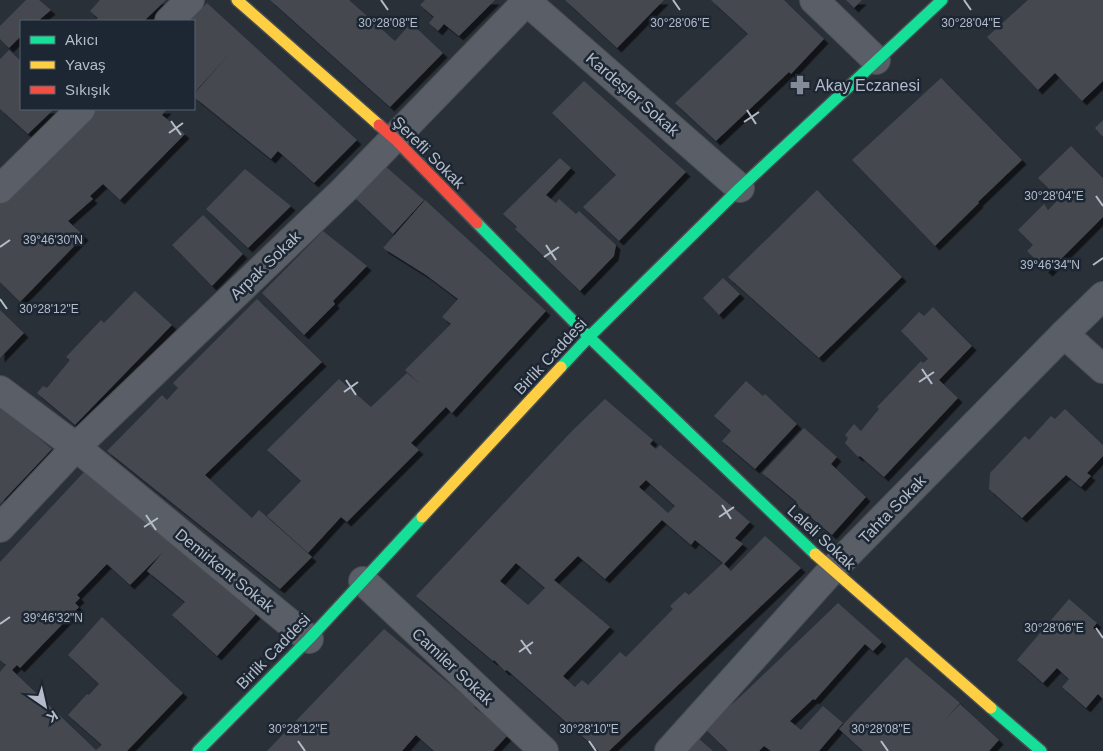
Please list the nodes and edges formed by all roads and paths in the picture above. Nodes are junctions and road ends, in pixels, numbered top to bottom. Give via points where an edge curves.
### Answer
1 (190, 0) edge
2 (237, 0) edge
3 (814, 0) edge
4 (942, 0) edge
5 (526, 1) edge
6 (169, 20) edge
7 (876, 60) junction
8 (80, 110) edge
9 (394, 139) junction
10 (740, 188) junction
11 (0, 189) edge
12 (1103, 296) edge
13 (1064, 334) junction
14 (589, 337) junction
15 (1103, 369) edge
16 (0, 390) edge
17 (76, 447) junction
18 (0, 528) edge
19 (832, 570) junction
20 (363, 581) junction
21 (309, 639) junction
22 (209, 748) edge
23 (544, 751) edge
24 (669, 751) edge
25 (1042, 751) edge

1 - 6 street
2 - 9 street, Şerefli Sokak
3 - 7 street
4 - 7 street, Birlik Caddesi
5 - 9 street, Arpak Sokak
5 - 10 street, Kardeşler Sokak
7 - 10 street, Birlik Caddesi
8 - 11 street
9 - 14 street, Şerefli Sokak
9 - 17 street, Arpak Sokak
10 - 14 street, Birlik Caddesi
12 - 13 street, Tahta Sokak
13 - 15 street
13 - 19 street, Tahta Sokak
14 - 19 street, Laleli Sokak
14 - 20 street, Birlik Caddesi
16 - 17 street, Demirkent Sokak
17 - 18 street, Arpak Sokak
17 - 21 street, Demirkent Sokak
19 - 24 street, Tahta Sokak
19 - 25 street, Laleli Sokak
20 - 21 street, Birlik Caddesi
20 - 23 street, Camiler Sokak
21 - 22 street, Birlik Caddesi

